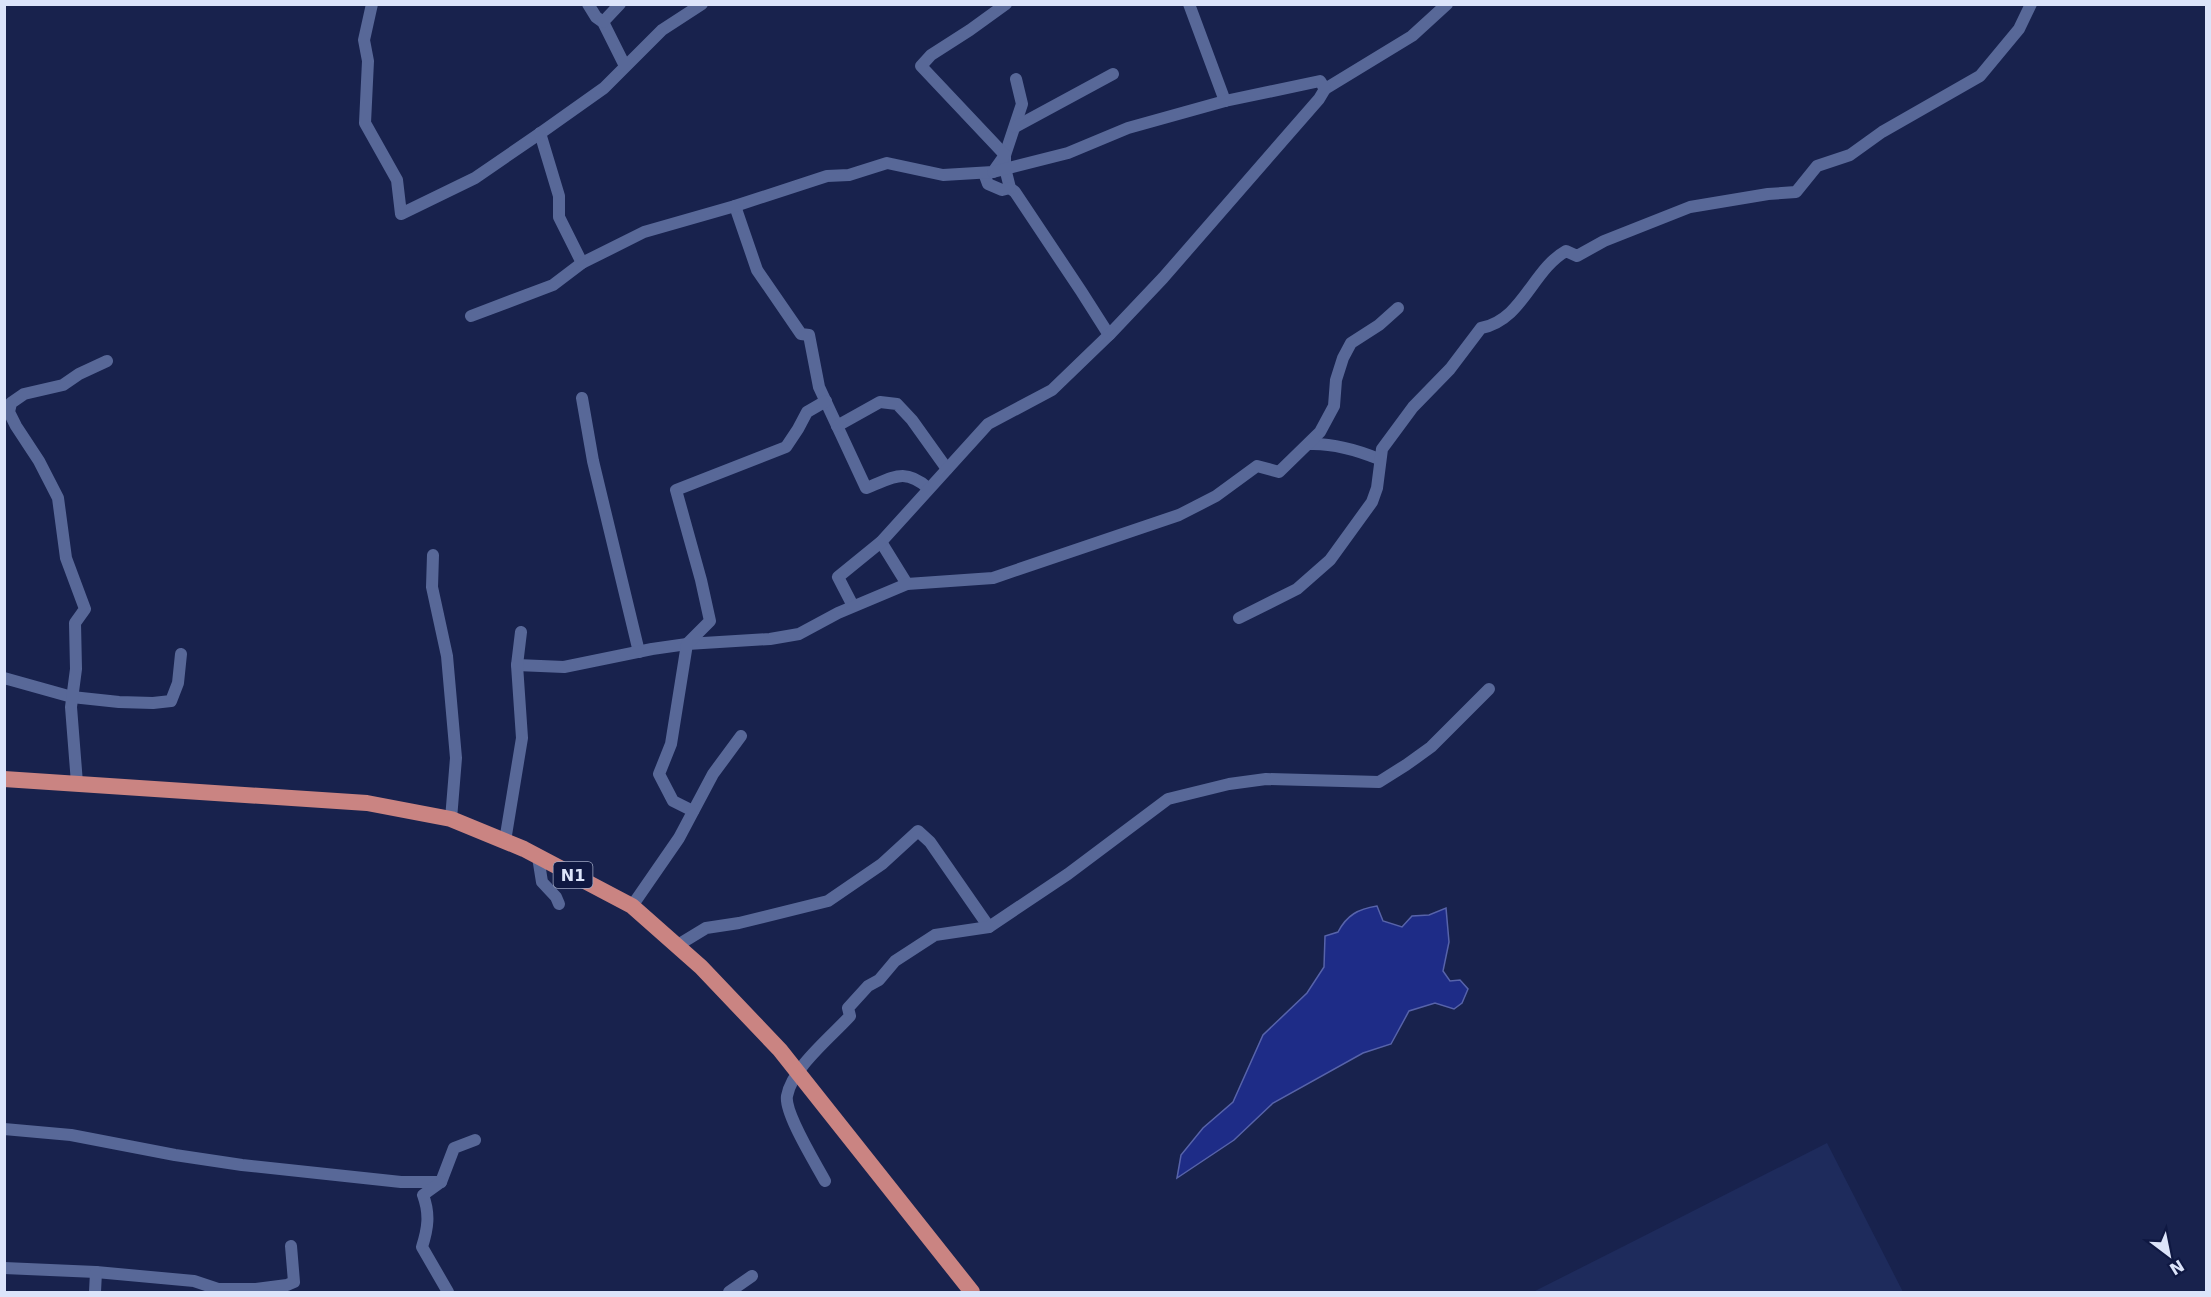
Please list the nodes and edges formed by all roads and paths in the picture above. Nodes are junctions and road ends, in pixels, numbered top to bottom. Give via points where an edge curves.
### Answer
1 (372, 4) edge
2 (588, 4) edge
3 (620, 4) edge
4 (702, 4) edge
5 (1005, 4) edge
6 (1190, 4) edge
7 (1447, 4) edge
8 (2031, 4) edge
9 (603, 22) junction
10 (625, 66) junction
11 (1113, 74) dead end
12 (1016, 79) dead end
13 (1325, 89) junction
14 (1225, 100) junction
15 (1015, 127) junction
16 (540, 134) junction
17 (997, 167) junction
18 (1010, 188) junction
19 (735, 206) junction
20 (582, 263) junction
21 (1398, 308) dead end
22 (471, 316) dead end
23 (1108, 335) junction
24 (107, 361) dead end
25 (582, 398) dead end
26 (826, 401) junction
27 (837, 426) junction
28 (1309, 444) junction
29 (1379, 459) junction
30 (948, 469) junction
31 (928, 488) junction
32 (881, 542) junction
33 (433, 555) dead end
34 (907, 584) junction
35 (853, 606) junction
36 (1239, 618) dead end
37 (521, 632) dead end
38 (687, 644) junction
39 (639, 652) junction
40 (181, 654) dead end
41 (517, 665) junction
42 (4, 678) edge
43 (1489, 689) dead end
44 (72, 697) junction
45 (741, 736) dead end
46 (4, 778) edge
47 (78, 783) junction
48 (693, 811) junction
49 (451, 819) junction
50 (505, 841) junction
51 (538, 857) junction
52 (559, 904) dead end
53 (632, 906) junction
54 (988, 927) junction
55 (678, 945) junction
56 (798, 1072) junction
57 (4, 1129) edge
58 (475, 1140) dead end
59 (825, 1181) dead end
60 (441, 1182) junction
61 (291, 1246) dead end
62 (4, 1268) edge
63 (96, 1272) junction
64 (752, 1276) dead end
65 (94, 1293) edge
66 (448, 1293) edge
67 (729, 1293) edge
68 (972, 1293) edge

1 - 16 street via 364,40 368,61 365,123 397,180 401,214 475,178
2 - 9 street
3 - 9 street
4 - 10 street via 662,30
5 - 17 street via 921,66
6 - 14 street
7 - 13 street via 1412,36
8 - 29 street via 2019,29 1980,76 1882,132 1850,155 1817,166 1796,192 1690,207 1576,256 1566,251 1555,258 1512,311 1494,325 1481,328 1450,369 1413,407
9 - 10 street
10 - 16 street via 604,88
11 - 15 street
12 - 15 street via 1022,104
13 - 14 street via 1320,81
13 - 23 street via 1171,269
14 - 17 street via 1128,128 1068,153
15 - 17 street
16 - 20 street via 559,196 560,217
17 - 18 street via 1009,180
17 - 18 street via 988,184 1002,190
17 - 19 street via 943,175 887,163 849,175 827,176
18 - 23 street
19 - 20 street via 644,232
19 - 26 street via 757,270 801,334 809,335 819,387
20 - 22 street via 553,285
21 - 28 street via 1351,343 1336,380 1334,406
23 - 30 street via 1052,390 988,424
24 - 44 street via 63,385 24,394 11,403 9,412 58,498 66,558 85,609 75,623
25 - 39 street via 593,461
26 - 27 street
26 - 38 street via 807,412 786,447 676,490 710,621
27 - 30 street via 880,402 897,404
27 - 31 street via 866,488 902,475 916,477
28 - 29 street via 1323,443
28 - 34 street via 1279,472 1257,466 1216,496 1158,522 993,578
29 - 36 street via 1372,502 1330,560 1297,589
30 - 31 street
31 - 32 street
32 - 34 street
32 - 35 street via 838,577
33 - 49 street via 432,587 447,656 456,758
34 - 35 street
35 - 38 street via 799,634
37 - 41 street
38 - 39 street
38 - 48 street via 671,744 659,774 673,801
39 - 41 street via 564,668
40 - 44 street via 178,683 171,701 119,702
41 - 50 street via 522,738
42 - 44 street
43 - 54 street via 1431,747 1379,782 1266,778 1168,799 1068,874
44 - 47 street
45 - 48 street via 713,774
46 - 47 highway, N1
47 - 49 highway, N1 via 367,803
48 - 53 street
49 - 50 highway, N1
50 - 51 highway, N1
51 - 52 street via 542,882
51 - 53 highway, N1
53 - 55 highway, N1
54 - 55 street via 930,842 918,831 882,864 828,901 706,928
54 - 56 street via 935,936 895,961 848,1008 850,1016
55 - 56 highway, N1
56 - 59 street via 786,1098 794,1124
56 - 68 highway, N1
57 - 60 street via 71,1135 242,1165 402,1182
58 - 60 street via 454,1148
60 - 66 street via 423,1195 428,1226 422,1247
61 - 63 street via 294,1281 287,1285 218,1289 194,1281
62 - 63 street
63 - 65 street
64 - 67 street

